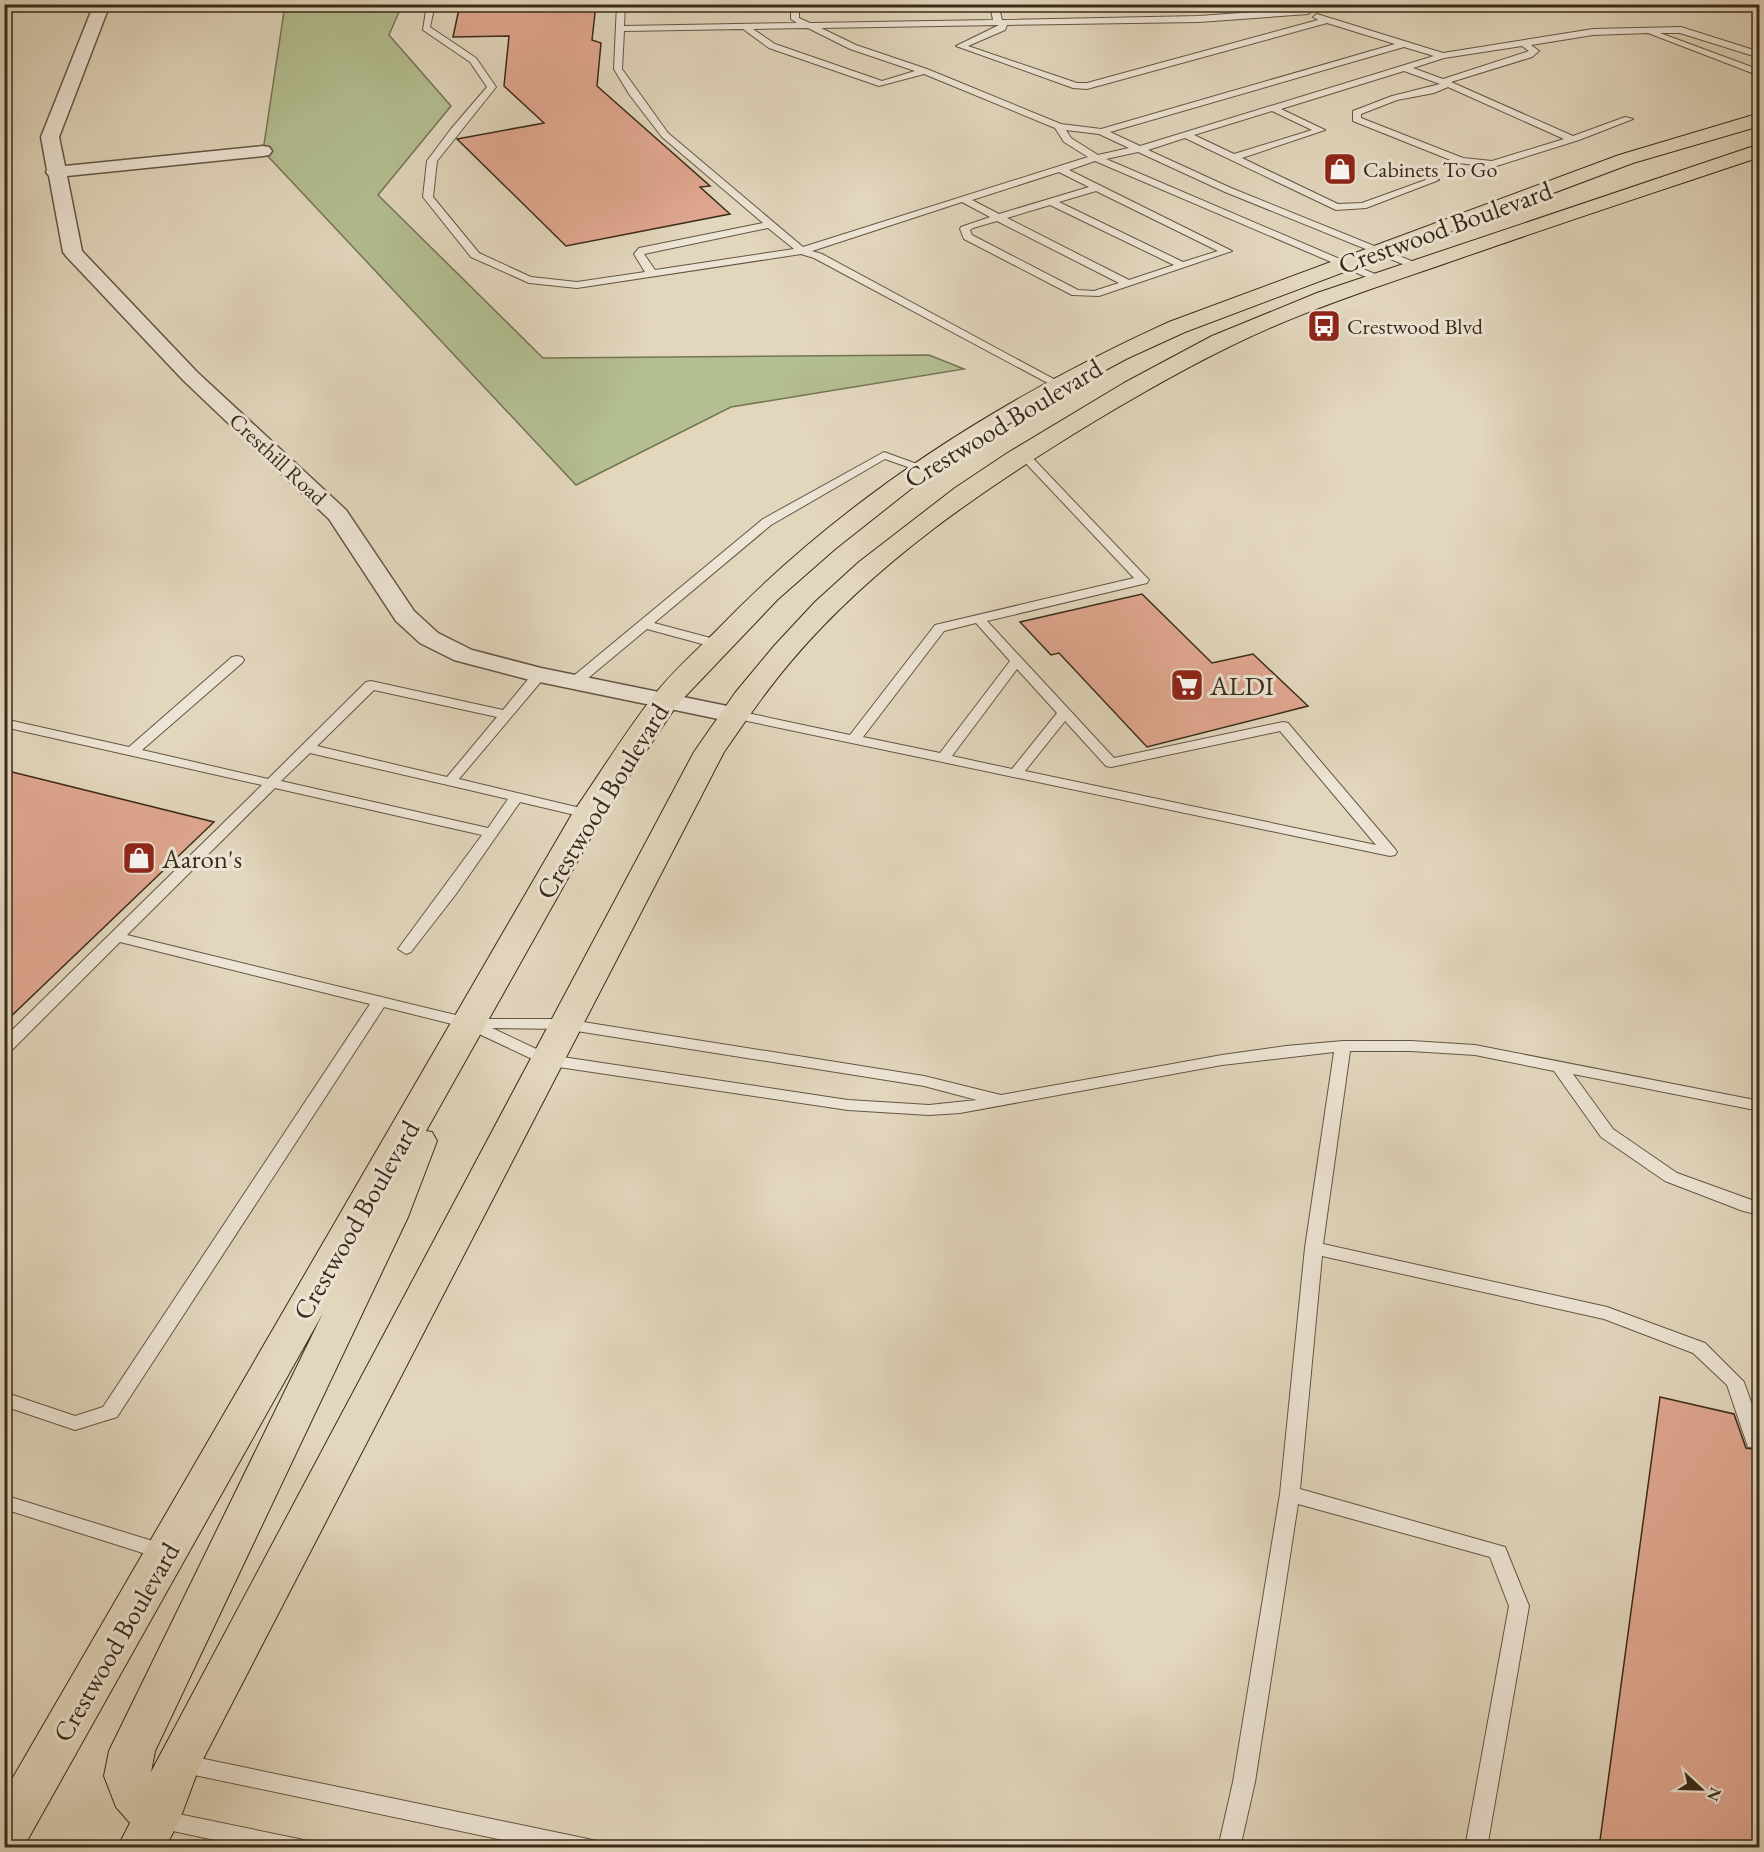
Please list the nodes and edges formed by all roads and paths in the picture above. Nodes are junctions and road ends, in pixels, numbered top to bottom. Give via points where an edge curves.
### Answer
1 (102, 4) edge
2 (431, 4) edge
3 (621, 4) edge
4 (795, 4) edge
5 (994, 4) edge
6 (1305, 8) edge
7 (1327, 20) junction
8 (1001, 22) junction
9 (816, 27) junction
10 (746, 28) junction
11 (621, 29) junction
12 (1643, 30) junction
13 (1523, 43) junction
14 (1404, 44) junction
15 (1760, 55) edge
16 (1443, 56) junction
17 (1404, 68) junction
18 (924, 71) junction
19 (1760, 73) edge
20 (1446, 83) junction
21 (1272, 108) junction
22 (1628, 118) dead end
23 (1760, 119) edge
24 (1059, 126) junction
25 (1101, 132) junction
26 (1186, 135) junction
27 (1572, 139) junction
28 (1140, 148) junction
29 (1760, 150) edge
30 (263, 151) dead end
31 (1096, 158) junction
32 (1232, 158) junction
33 (1060, 169) junction
34 (55, 172) junction
35 (1434, 180) dead end
36 (1098, 187) junction
37 (963, 199) junction
38 (1050, 201) junction
39 (997, 217) junction
40 (771, 224) junction
41 (802, 251) junction
42 (1378, 252) junction
43 (1346, 263) junction
44 (1183, 266) junction
45 (1415, 266) junction
46 (652, 274) junction
47 (1378, 279) junction
48 (1128, 284) junction
49 (1057, 385) junction
50 (1023, 454) junction
51 (922, 468) junction
52 (972, 487) junction
53 (979, 619) junction
54 (644, 624) junction
55 (717, 645) junction
56 (237, 660) dead end
57 (1017, 660) junction
58 (539, 675) junction
59 (576, 681) junction
60 (666, 699) junction
61 (1065, 712) junction
62 (733, 714) junction
63 (506, 715) junction
64 (4, 723) edge
65 (854, 739) junction
66 (308, 748) junction
67 (131, 752) junction
68 (943, 758) junction
69 (1016, 773) junction
70 (272, 783) junction
71 (449, 783) junction
72 (515, 798) junction
73 (588, 814) junction
74 (491, 833) junction
75 (117, 937) junction
76 (406, 949) dead end
77 (380, 1001) junction
78 (469, 1023) junction
79 (564, 1024) junction
80 (1342, 1046) junction
81 (4, 1048) edge
82 (545, 1060) junction
83 (1559, 1066) junction
84 (438, 1076) junction
85 (998, 1100) junction
86 (1760, 1106) edge
87 (1760, 1209) edge
88 (1314, 1248) junction
89 (4, 1399) edge
90 (1755, 1442) dead end
91 (1290, 1494) junction
92 (4, 1502) edge
93 (167, 1552) junction
94 (178, 1762) junction
95 (148, 1833) edge
96 (4, 1837) edge
97 (299, 1848) edge
98 (588, 1848) edge
99 (1229, 1848) edge
100 (1476, 1848) edge

1 - 34 street, Cresthill Road via 50,137
2 - 46 lane via 426,28 473,60 492,87 432,161 428,197 475,255 529,280 577,285
3 - 11 lane
4 - 9 lane via 795,19
5 - 8 lane
6 - 7 lane via 1312,16
6 - 8 lane via 1199,19
7 - 8 lane via 1087,86 1076,86 960,46 1002,28
7 - 14 lane
8 - 9 lane
9 - 10 lane
9 - 18 lane via 853,47
10 - 11 lane
10 - 18 lane via 772,46 882,84
11 - 40 lane via 618,69 665,135
12 - 13 lane via 1593,32
12 - 15 lane via 1681,30
12 - 19 lane
13 - 16 lane
13 - 20 lane via 1535,51
14 - 16 lane
14 - 25 lane
16 - 17 lane
17 - 20 lane
17 - 21 lane
18 - 24 lane
20 - 27 lane
20 - 27 lane via 1356,113 1356,119 1461,161 1493,164
21 - 26 lane
21 - 32 lane via 1320,130
22 - 27 lane
23 - 42 main road, Crestwood Boulevard via 1626,159
24 - 25 lane
24 - 31 lane via 1067,140
25 - 28 lane
26 - 28 lane
26 - 32 lane
28 - 31 lane
28 - 42 lane via 1228,190
29 - 45 main road, Crestwood Boulevard
30 - 34 street
31 - 33 lane
31 - 43 lane
32 - 35 lane via 1336,207 1363,206
33 - 36 lane
33 - 37 lane
34 - 58 street, Cresthill Road via 73,252 190,376 338,515 405,616 429,638 463,655
36 - 38 lane
36 - 44 lane via 1227,251
37 - 39 lane
37 - 41 lane
38 - 39 lane
38 - 44 lane
39 - 48 lane
39 - 48 lane via 969,226 965,233 1081,294
40 - 41 lane
40 - 46 lane via 643,250 639,258
41 - 46 lane
41 - 49 lane via 819,256
42 - 43 main road, Crestwood Boulevard
42 - 45 lane
43 - 47 lane
43 - 49 main road, Crestwood Boulevard via 1177,327
44 - 48 lane
45 - 47 main road, Crestwood Boulevard
47 - 50 main road, Crestwood Boulevard via 1280,315 1192,355
49 - 51 main road, Crestwood Boulevard
50 - 52 main road, Crestwood Boulevard
50 - 53 lane via 1143,580
51 - 52 main road
51 - 54 lane via 884,455 767,522
51 - 55 main road, Crestwood Boulevard via 825,543
52 - 62 main road, Crestwood Boulevard via 854,578 771,664
53 - 57 lane
53 - 65 lane via 940,628
54 - 55 lane
54 - 59 lane
55 - 60 main road, Crestwood Boulevard
56 - 67 lane
57 - 61 lane
57 - 68 lane
58 - 59 street, Cresthill Road
58 - 63 lane
59 - 60 street, Cresthill Road
60 - 62 street, Cresthill Road
60 - 73 main road, Crestwood Boulevard
61 - 69 lane
61 - 69 lane via 1111,763 1283,726 1390,852
62 - 65 lane
62 - 79 main road, Crestwood Boulevard via 687,792
63 - 66 lane via 371,686
63 - 71 lane
64 - 67 lane
65 - 68 lane
66 - 70 lane
66 - 71 lane
67 - 70 lane
68 - 69 lane
70 - 74 lane
70 - 75 lane
71 - 72 lane
72 - 73 lane
72 - 74 lane
73 - 78 main road, Crestwood Boulevard
74 - 76 lane
75 - 77 lane
75 - 81 lane
77 - 78 lane
77 - 89 lane via 110,1412 75,1424
78 - 79 lane
78 - 82 lane
78 - 84 main road, Crestwood Boulevard
79 - 82 main road, Crestwood Boulevard
79 - 85 lane via 924,1081
80 - 83 lane via 1475,1050
80 - 85 lane via 1222,1060
80 - 88 lane
82 - 85 lane via 890,1109 960,1108
82 - 94 main road, Crestwood Boulevard
83 - 86 lane
83 - 87 lane via 1607,1133 1671,1177
84 - 93 main road, Crestwood Boulevard
84 - 95 main road via 417,1150 389,1217 132,1751 127,1776
88 - 90 lane via 1607,1313 1699,1348 1735,1382
88 - 91 lane
91 - 99 lane via 1246,1771
91 - 100 lane via 1498,1552 1519,1606
92 - 93 lane
93 - 96 main road, Crestwood Boulevard
94 - 95 main road, Crestwood Boulevard
94 - 98 lane
95 - 97 lane

